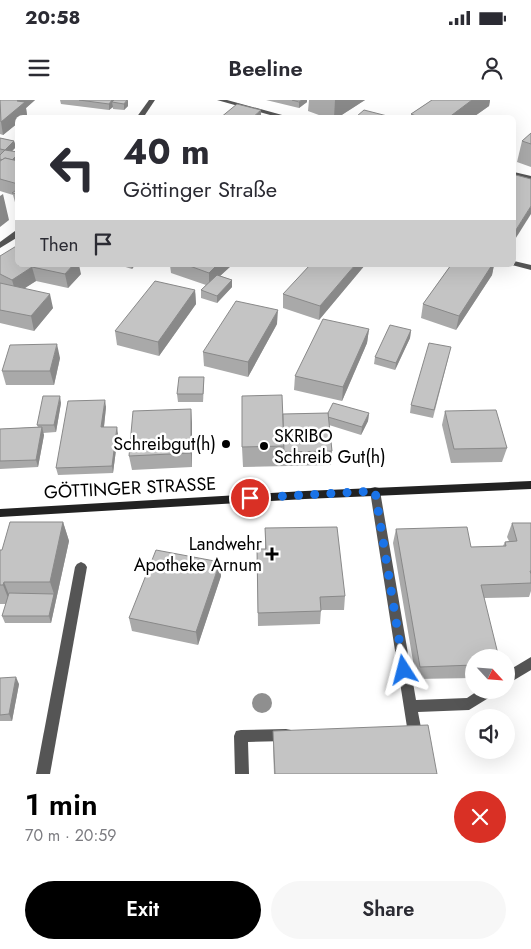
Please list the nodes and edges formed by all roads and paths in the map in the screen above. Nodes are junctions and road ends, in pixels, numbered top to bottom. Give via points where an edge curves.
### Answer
1 (152, 100) edge
2 (220, 100) edge
3 (141, 115) edge
4 (278, 115) edge
5 (516, 174) edge
6 (531, 178) edge
7 (15, 235) edge
8 (0, 246) edge
9 (516, 264) edge
10 (531, 268) edge
11 (531, 485) edge
12 (375, 491) junction
13 (0, 513) edge
14 (81, 567) dead end
15 (531, 663) edge
16 (515, 673) edge
17 (476, 699) edge
18 (410, 706) junction
19 (396, 733) edge
20 (299, 735) edge
21 (43, 774) edge
22 (242, 774) edge

1 - 3 street
2 - 4 street
5 - 6 street
7 - 8 street
9 - 10 street
11 - 12 street, GÖTTINGER STRASSE
12 - 13 street, GÖTTINGER STRASSE
12 - 18 street
14 - 21 street
15 - 16 street
17 - 18 street via 469,704
18 - 19 street via 415,733
20 - 22 street via 241,736

